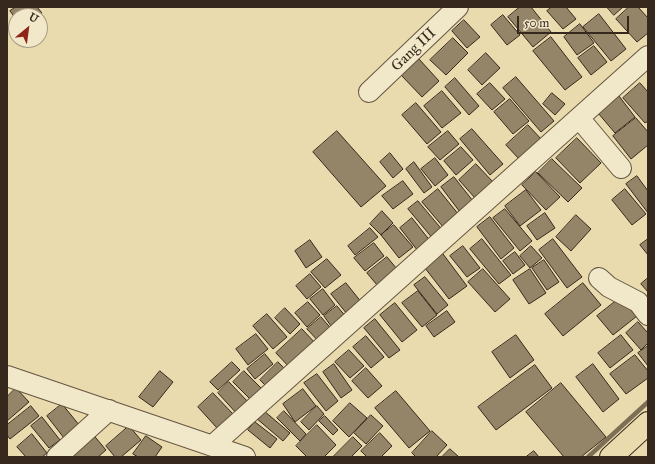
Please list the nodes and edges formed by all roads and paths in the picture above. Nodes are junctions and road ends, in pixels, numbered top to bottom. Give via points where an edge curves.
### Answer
1 (458, 7) edge
2 (648, 56) edge
3 (369, 92) dead end
4 (579, 118) junction
5 (621, 168) dead end
6 (599, 278) dead end
7 (648, 315) edge
8 (7, 376) edge
9 (109, 410) junction
10 (648, 423) edge
11 (212, 446) junction
12 (57, 457) edge
13 (245, 457) edge
14 (611, 457) edge

1 - 3 street, Gang III
2 - 4 street
4 - 5 street
4 - 11 street
6 - 7 street via 609,287 638,302
8 - 9 street
9 - 11 street
9 - 12 street
10 - 14 main road
11 - 13 street

